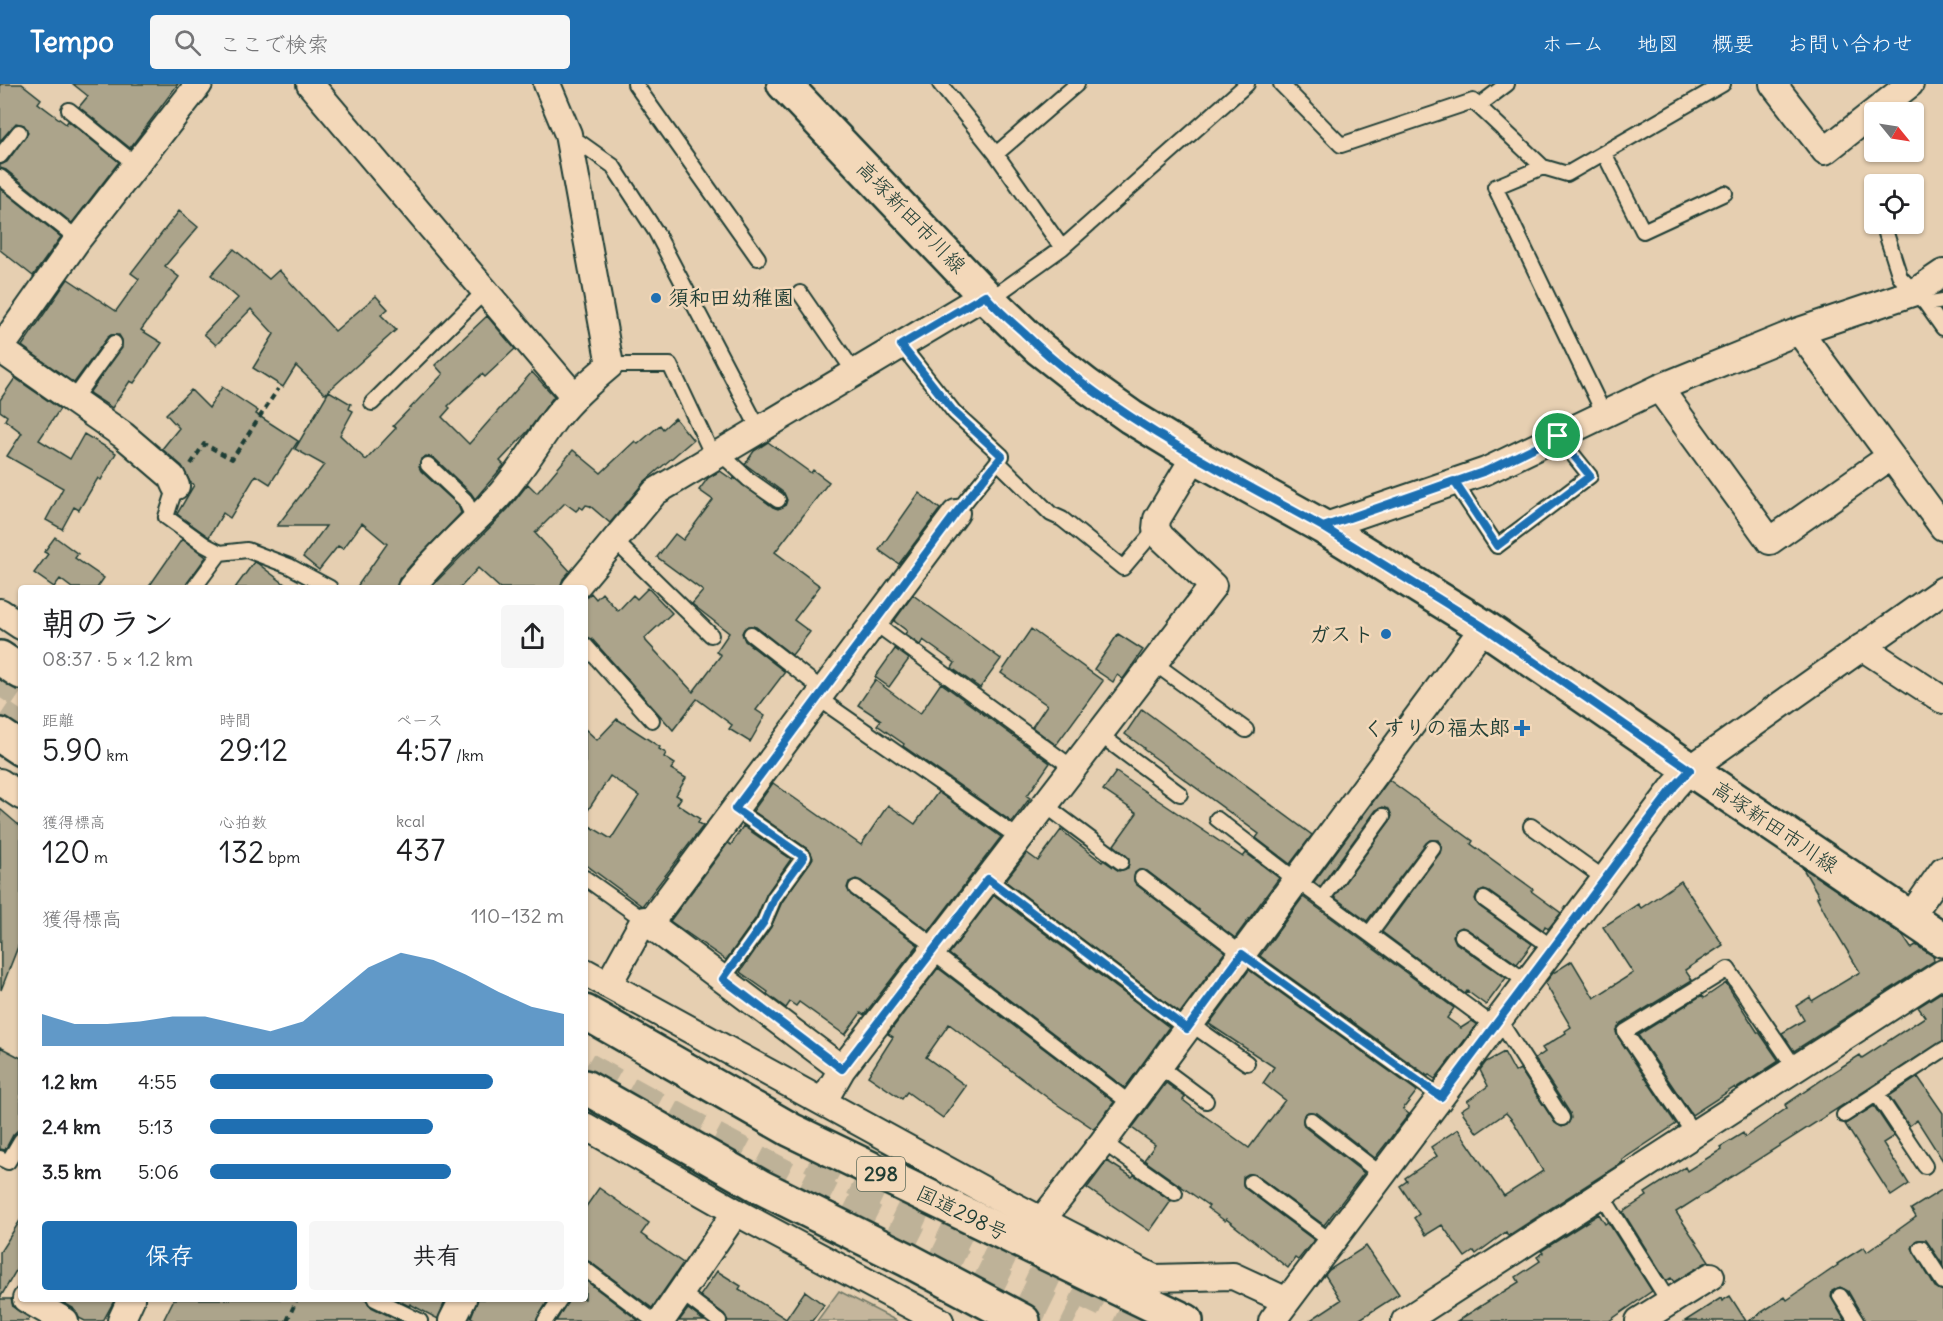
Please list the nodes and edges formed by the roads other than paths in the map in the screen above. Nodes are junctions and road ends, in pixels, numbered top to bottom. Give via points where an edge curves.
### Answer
1 (199, 84) edge
2 (310, 84) edge
3 (547, 84) edge
4 (635, 84) edge
5 (784, 84) edge
6 (940, 84) edge
7 (1077, 84) edge
8 (1247, 84) edge
9 (1281, 84) edge
10 (1508, 84) edge
11 (1723, 84) edge
12 (1773, 84) edge
13 (1910, 84) edge
14 (1478, 106) junction
15 (69, 110) dead end
16 (19, 132) dead end
17 (568, 134) junction
18 (1604, 153) junction
19 (996, 154) junction
20 (0, 156) edge
21 (135, 164) junction
22 (1543, 167) junction
23 (0, 177) edge
24 (1725, 193) dead end
25 (1886, 234) edge
26 (78, 239) junction
27 (1062, 248) junction
28 (758, 258) dead end
29 (1943, 273) edge
30 (485, 291) junction
31 (801, 293) dead end
32 (987, 297) junction
33 (1921, 298) junction
34 (1943, 301) edge
35 (1943, 328) edge
36 (1799, 331) junction
37 (114, 343) dead end
38 (901, 345) junction
39 (0, 349) edge
40 (610, 364) junction
41 (855, 373) junction
42 (1659, 388) junction
43 (574, 396) junction
44 (73, 400) junction
45 (372, 403) dead end
46 (1604, 414) junction
47 (759, 430) junction
48 (1558, 436) junction
49 (716, 454) junction
50 (1195, 456) junction
51 (1891, 456) junction
52 (998, 462) junction
53 (428, 465) dead end
54 (1454, 481) junction
55 (176, 486) joint
56 (778, 500) dead end
57 (956, 513) joint
58 (1939, 514) edge
59 (474, 519) junction
60 (1323, 527) junction
61 (1156, 529) junction
62 (615, 541) junction
63 (220, 553) junction
64 (196, 585) edge
65 (324, 585) edge
66 (413, 585) edge
67 (578, 585) edge
68 (1943, 590) edge
69 (0, 612) edge
70 (874, 623) junction
71 (18, 624) edge
72 (1484, 627) junction
73 (751, 634) dead end
74 (711, 635) dead end
75 (1862, 647) junction
76 (588, 648) edge
77 (0, 658) edge
78 (1154, 663) junction
79 (18, 670) edge
80 (821, 694) junction
81 (1943, 700) edge
82 (652, 720) dead end
83 (1246, 730) dead end
84 (1099, 734) junction
85 (0, 735) edge
86 (18, 747) edge
87 (1073, 768) junction
88 (1690, 770) junction
89 (0, 782) edge
90 (18, 794) edge
91 (1180, 794) dead end
92 (1045, 805) junction
93 (735, 809) junction
94 (1383, 816) dead end
95 (1218, 819) dead end
96 (1531, 826) dead end
97 (1019, 838) junction
98 (1433, 848) dead end
99 (1122, 862) dead end
100 (1943, 870) edge
101 (1142, 878) dead end
102 (988, 879) junction
103 (1605, 879) junction
104 (588, 880) edge
105 (1296, 880) junction
106 (856, 888) dead end
107 (1484, 898) dead end
108 (1322, 899) junction
109 (1910, 917) junction
110 (646, 922) junction
111 (1369, 934) junction
112 (1462, 936) dead end
113 (1943, 940) edge
114 (1553, 948) junction
115 (934, 949) junction
116 (1242, 954) junction
117 (1943, 973) edge
118 (588, 974) edge
119 (723, 979) junction
120 (1527, 982) junction
121 (608, 985) junction
122 (588, 1014) edge
123 (1497, 1023) junction
124 (1189, 1026) junction
125 (1943, 1050) edge
126 (1246, 1063) dead end
127 (1159, 1066) junction
128 (1796, 1068) junction
129 (842, 1069) junction
130 (588, 1089) edge
131 (1877, 1094) junction
132 (1441, 1097) junction
133 (1206, 1101) dead end
134 (823, 1102) junction
135 (1131, 1104) junction
136 (1844, 1115) dead end
137 (1562, 1118) dead end
138 (1311, 1120) dead end
139 (588, 1128) edge
140 (1694, 1134) junction
141 (1103, 1142) junction
142 (18, 1145) edge
143 (0, 1158) edge
144 (1926, 1166) dead end
145 (1382, 1175) junction
146 (1251, 1182) dead end
147 (985, 1191) junction
148 (1175, 1193) dead end
149 (1601, 1194) junction
150 (736, 1212) junction
151 (1042, 1220) junction
152 (988, 1226) junction
153 (1332, 1242) junction
154 (1922, 1248) dead end
155 (588, 1271) edge
156 (1711, 1276) dead end
157 (1943, 1282) edge
158 (682, 1293) junction
159 (1840, 1296) dead end
160 (31, 1302) edge
161 (381, 1302) edge
162 (462, 1302) edge
163 (558, 1302) edge
164 (1669, 1302) junction
165 (1280, 1311) edge
166 (65, 1321) edge
167 (420, 1321) edge
168 (452, 1321) edge
169 (545, 1321) edge
170 (654, 1321) edge
171 (661, 1321) edge
172 (719, 1321) edge
173 (940, 1321) edge
174 (1023, 1321) edge
175 (1185, 1321) edge
176 (1405, 1321) edge
177 (1639, 1321) edge
178 (1856, 1321) edge

1 - 21 street
2 - 30 street
3 - 17 street
4 - 28 lane
5 - 32 main road, 高塚新田市川線
6 - 19 lane
7 - 19 lane
8 - 27 lane
9 - 14 lane via 1341,145 1473,101
10 - 14 lane
11 - 18 lane
12 - 13 street via 1826,151
14 - 22 lane
15 - 21 lane
16 - 20 lane
17 - 40 street
17 - 47 lane via 613,166 656,232
18 - 22 lane via 1567,174
18 - 24 lane via 1643,231
19 - 27 lane
21 - 26 street
22 - 46 lane via 1495,188
23 - 26 lane
25 - 33 lane via 1900,277
26 - 39 street
27 - 32 lane
29 - 33 street
30 - 43 street
30 - 45 lane
31 - 41 lane
32 - 38 street
32 - 50 main road, 高塚新田市川線 via 1040,349 1086,385
33 - 34 lane
33 - 35 lane
33 - 36 street
36 - 42 street
36 - 51 street
37 - 44 lane
38 - 41 street
38 - 52 lane via 954,412 1002,456
39 - 44 street
40 - 43 street
40 - 49 lane via 670,365
41 - 47 street
42 - 46 street
42 - 51 street via 1770,541
43 - 59 street via 520,469
44 - 55 street via 123,435 172,477
46 - 48 street
47 - 49 street
48 - 54 street via 1486,471
48 - 54 lane via 1590,476 1497,546
49 - 56 lane
49 - 62 street via 655,492
50 - 60 main road, 高塚新田市川線
50 - 61 street via 1157,519
51 - 58 street
52 - 57 lane
52 - 61 lane via 1051,514 1123,568
53 - 59 lane via 465,500
54 - 60 street
55 - 63 lane via 166,517
57 - 70 street
59 - 66 street
60 - 72 main road, 高塚新田市川線
61 - 78 street via 1213,586
62 - 67 street
62 - 74 lane
63 - 64 lane
63 - 65 lane via 247,550
68 - 75 street
69 - 71 street
70 - 80 street
70 - 87 lane
72 - 88 main road, 高塚新田市川線
72 - 105 street
73 - 80 lane
75 - 81 street
75 - 88 street
76 - 82 lane
77 - 79 main road
78 - 83 lane
78 - 84 street
80 - 93 street
80 - 97 lane
84 - 87 street
84 - 91 lane
85 - 86 main road
87 - 92 street
88 - 103 street
88 - 109 main road, 高塚新田市川線
89 - 90 street
92 - 97 street
92 - 99 lane
93 - 110 street
93 - 119 lane via 804,857
94 - 108 lane
95 - 105 lane
96 - 103 lane
97 - 102 street
98 - 111 lane
100 - 109 street
101 - 116 lane
102 - 115 street
102 - 124 lane
103 - 114 street
104 - 110 lane
105 - 108 lane
105 - 116 street
106 - 115 lane
107 - 114 lane
108 - 111 lane
109 - 113 main road, 高塚新田市川線
110 - 119 street
110 - 121 street
111 - 123 lane
112 - 120 lane
114 - 120 street
115 - 129 street
115 - 135 lane
116 - 124 street
116 - 132 lane
117 - 128 street
118 - 121 street
119 - 129 street
120 - 123 street
121 - 134 street
122 - 152 main road, 国道298号 / 298 via 791,1130
123 - 132 street
123 - 137 lane
124 - 126 lane
124 - 127 street
125 - 131 lane
127 - 133 lane
127 - 135 street
128 - 140 street
128 - 140 lane via 1728,969 1625,1032
129 - 134 street
130 - 174 main road via 761,1187
131 - 136 lane
131 - 144 lane
132 - 145 street
134 - 147 street
135 - 141 street
138 - 145 lane
139 - 150 street
140 - 149 street
141 - 148 lane
141 - 151 street
142 - 143 lane via 8,1162
145 - 153 street
146 - 153 lane
147 - 151 street
147 - 152 street
149 - 164 lane
149 - 176 street
150 - 158 street
150 - 173 street
151 - 165 street via 1154,1278 1233,1276
152 - 175 main road, 国道298号 / 298
153 - 165 street
154 - 157 lane
155 - 170 lane
156 - 164 street
158 - 171 street
158 - 172 lane
159 - 178 lane
160 - 166 street
161 - 167 lane
162 - 168 street
163 - 169 lane
164 - 177 street

